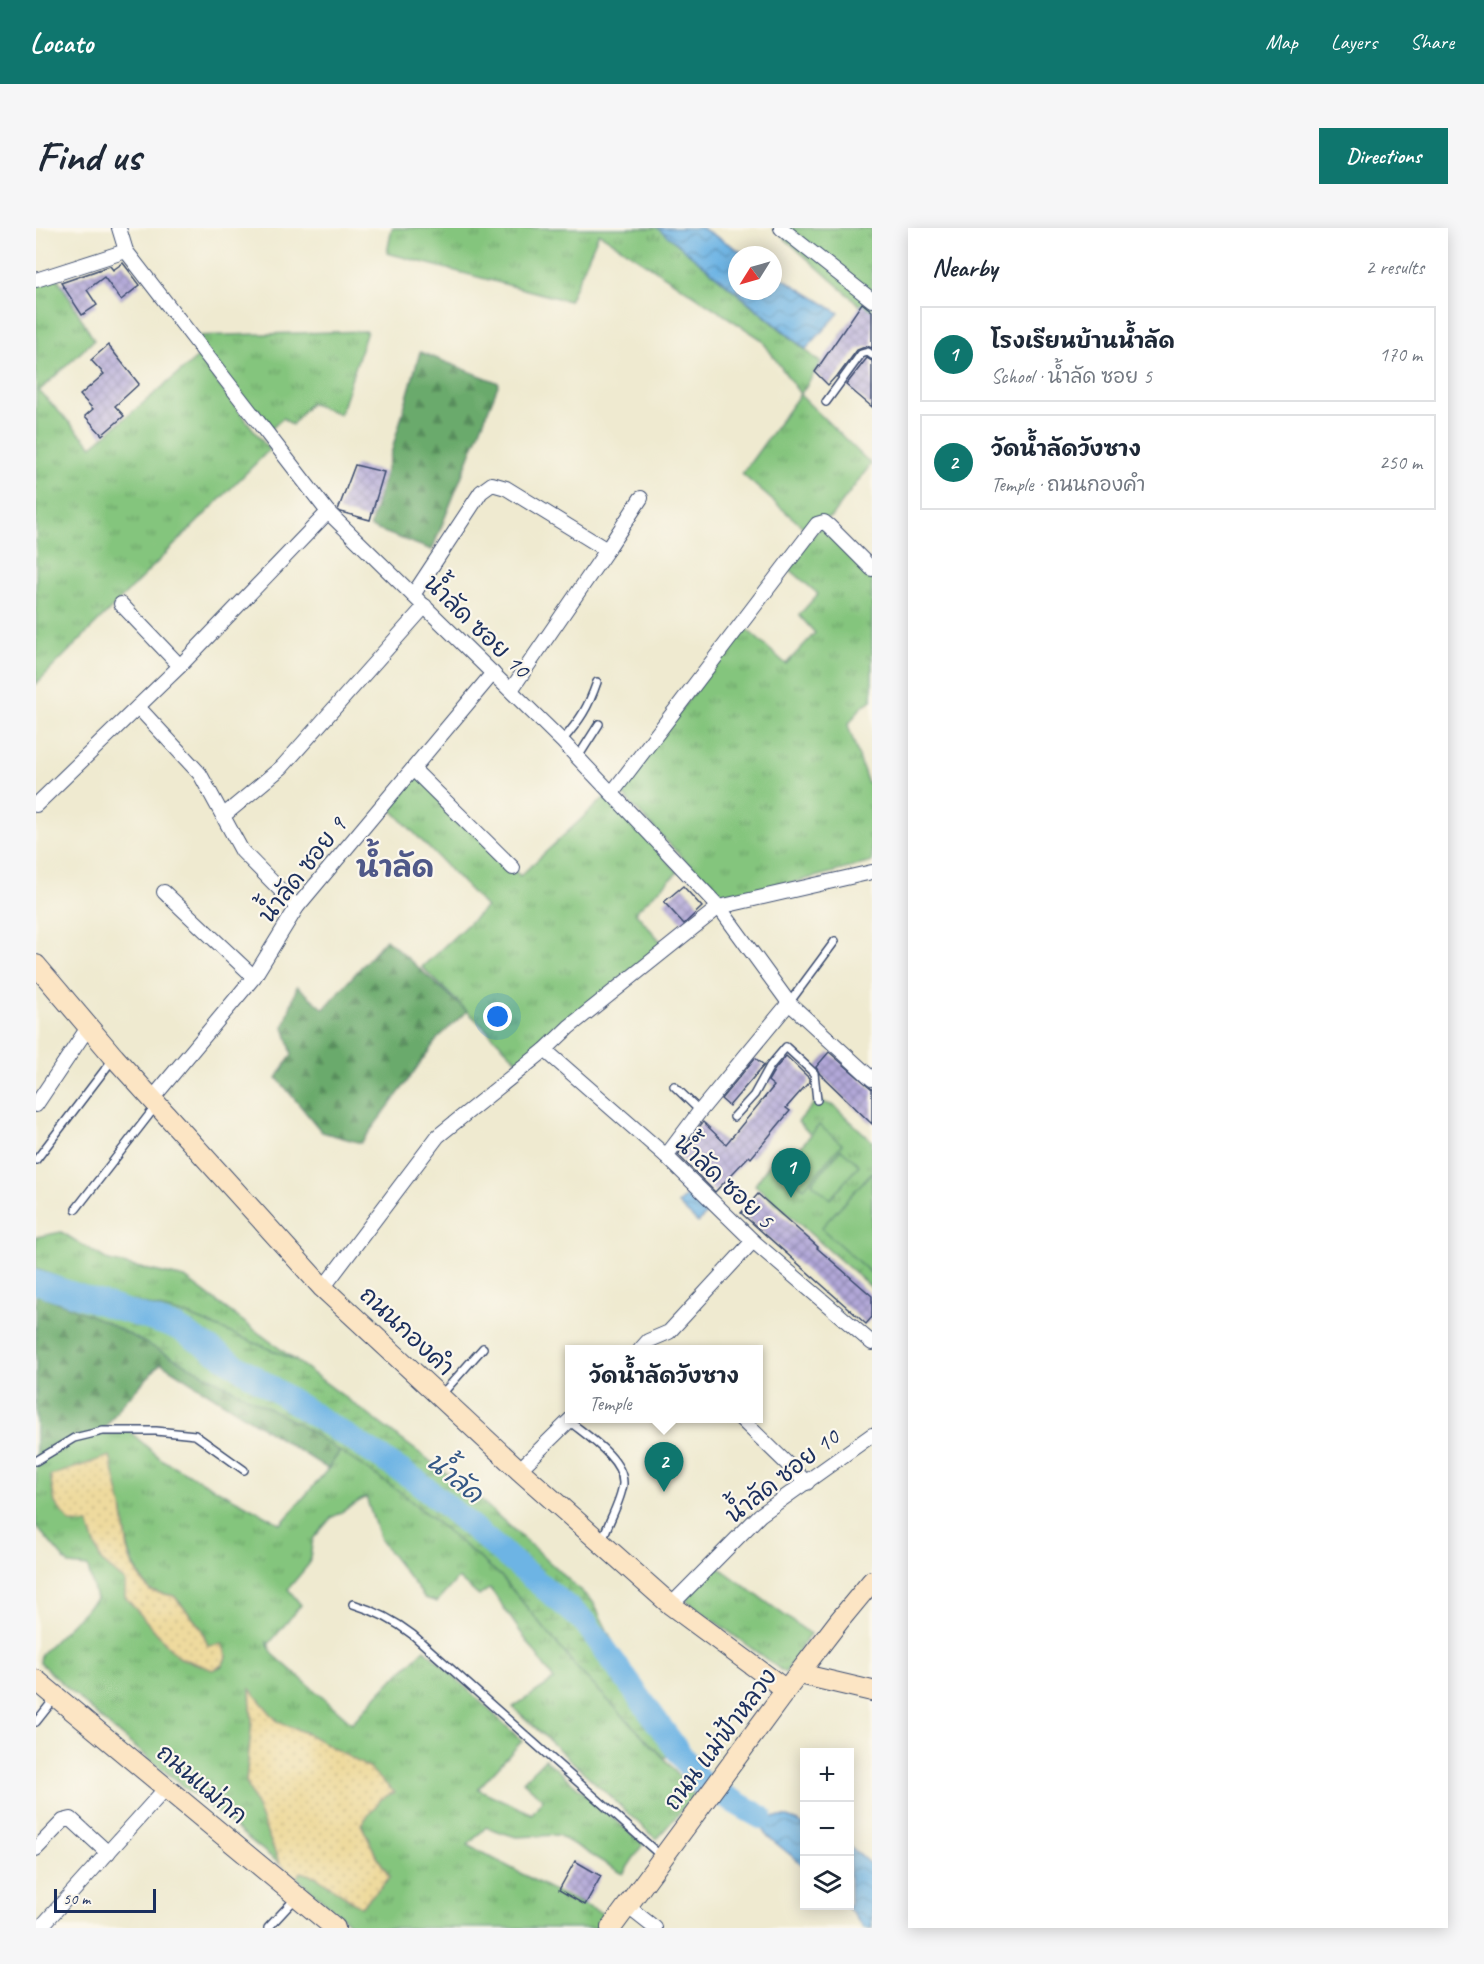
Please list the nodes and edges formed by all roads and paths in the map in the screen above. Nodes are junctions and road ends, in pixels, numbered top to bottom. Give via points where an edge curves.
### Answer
1 (119, 228) edge
2 (781, 228) edge
3 (126, 251) junction
4 (36, 280) edge
5 (872, 300) edge
6 (872, 355) edge
7 (826, 402) dead end
8 (641, 498) dead end
9 (328, 512) junction
10 (607, 550) junction
11 (872, 569) edge
12 (413, 595) junction
13 (122, 604) dead end
14 (425, 606) junction
15 (180, 666) junction
16 (493, 673) junction
17 (597, 682) dead end
18 (511, 690) junction
19 (138, 707) junction
20 (599, 724) dead end
21 (562, 741) junction
22 (577, 758) junction
23 (413, 769) junction
24 (612, 793) junction
25 (36, 805) edge
26 (223, 816) junction
27 (513, 868) dead end
28 (872, 872) edge
29 (164, 892) dead end
30 (297, 907) junction
31 (719, 907) junction
32 (835, 941) dead end
33 (39, 974) edge
34 (254, 977) junction
35 (789, 1003) junction
36 (89, 1026) junction
37 (545, 1050) junction
38 (114, 1058) junction
39 (872, 1079) edge
40 (674, 1086) dead end
41 (817, 1100) dead end
42 (155, 1101) junction
43 (36, 1105) edge
44 (700, 1111) junction
45 (734, 1117) dead end
46 (666, 1156) junction
47 (36, 1160) edge
48 (76, 1209) dead end
49 (753, 1241) junction
50 (323, 1288) junction
51 (872, 1343) edge
52 (652, 1345) edge
53 (483, 1348) dead end
54 (439, 1397) junction
55 (568, 1423) edge
56 (574, 1423) edge
57 (744, 1423) edge
58 (872, 1435) edge
59 (36, 1461) edge
60 (244, 1470) dead end
61 (519, 1470) junction
62 (807, 1483) junction
63 (605, 1533) dead end
64 (872, 1581) edge
65 (353, 1604) dead end
66 (671, 1605) junction
67 (800, 1674) junction
68 (36, 1680) edge
69 (786, 1690) junction
70 (872, 1691) edge
71 (56, 1696) junction
72 (36, 1722) edge
73 (166, 1788) junction
74 (36, 1849) edge
75 (108, 1853) junction
76 (663, 1858) junction
77 (297, 1897) junction
78 (627, 1906) junction
79 (40, 1928) edge
80 (268, 1928) edge
81 (335, 1928) edge
82 (611, 1928) edge
83 (655, 1928) edge

1 - 3 street
2 - 5 street
3 - 4 street
3 - 9 street, น้ำลัด ซอย 10
6 - 7 lane via 861,354
8 - 10 street
9 - 12 street, น้ำลัด ซอย 10
9 - 15 street
10 - 12 street via 506,488 492,484 481,492
10 - 18 street
11 - 24 street via 829,526 824,522 817,524
12 - 14 street, น้ำลัด ซอย 10
13 - 15 street
14 - 16 street, น้ำลัด ซอย 10
14 - 26 street via 282,767
15 - 19 street
16 - 18 street, น้ำลัด ซอย 10
16 - 23 street, น้ำลัด ซอย 9
17 - 21 lane via 582,718
18 - 21 street, น้ำลัด ซอย 10
19 - 25 street
19 - 26 street via 200,774
20 - 22 lane
21 - 22 street, น้ำลัด ซอย 10
22 - 24 street, น้ำลัด ซอย 10
23 - 27 street
23 - 30 street, น้ำลัด ซอย 9
24 - 31 street, น้ำลัด ซอย 10
26 - 30 street via 243,851
28 - 31 street
29 - 34 street
30 - 34 street, น้ำลัด ซอย 9
31 - 35 street, น้ำลัด ซอย 10
31 - 37 street
32 - 35 lane
33 - 36 street, ถนนกองคำ
34 - 42 street, น้ำลัด ซอย 9
35 - 39 street, น้ำลัด ซอย 10
35 - 44 street
36 - 38 street, ถนนกองคำ
36 - 43 street
37 - 46 street, น้ำลัด ซอย 5
37 - 50 street via 438,1136
38 - 42 street, ถนนกองคำ
38 - 47 lane
40 - 44 lane
41 - 45 lane via 814,1073 786,1047
42 - 48 lane
42 - 50 street, ถนนกองคำ
44 - 46 street
46 - 49 street, น้ำลัด ซอย 5
49 - 51 street, น้ำลัด ซอย 5
49 - 52 street via 669,1332
50 - 54 street, ถนนกองคำ
53 - 54 lane
54 - 61 street, ถนนกองคำ
55 - 61 street
56 - 63 lane via 606,1450 622,1471 620,1498
57 - 62 street
58 - 62 street, น้ำลัด ซอย 10
59 - 60 lane via 74,1438 103,1431 156,1431 195,1435
61 - 66 street, ถนนกองคำ
62 - 66 street, น้ำลัด ซอย 10 via 760,1515
64 - 67 street, ถนน แม่ฟ้าหลวง
65 - 76 lane via 396,1621
66 - 69 street, ถนนกองคำ
67 - 69 street, ถนน แม่ฟ้าหลวง
67 - 70 street
68 - 71 street, ถนนแม่กก
69 - 76 street, ถนน แม่ฟ้าหลวง
71 - 72 lane
71 - 73 street, ถนนแม่กก
73 - 75 street
73 - 77 street, ถนนแม่กก
74 - 75 street via 63,1821 71,1819
75 - 79 street
76 - 78 street, ถนน แม่ฟ้าหลวง
77 - 80 lane
77 - 81 street, ถนนแม่กก
78 - 82 street, ถนน แม่ฟ้าหลวง
78 - 83 street

